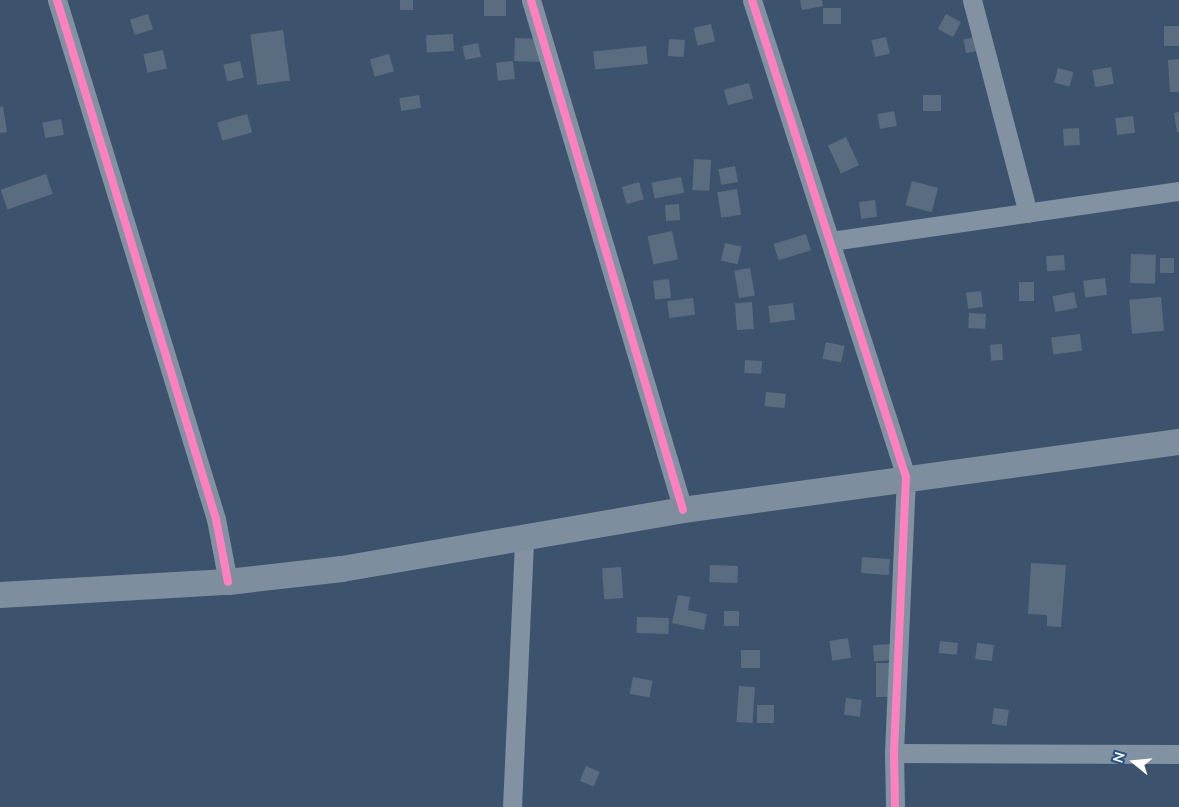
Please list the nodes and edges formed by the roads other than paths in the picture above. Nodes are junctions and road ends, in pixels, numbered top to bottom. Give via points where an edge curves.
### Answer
1 (57, 0) edge
2 (531, 0) edge
3 (752, 0) edge
4 (972, 0) edge
5 (1179, 191) edge
6 (1028, 213) junction
7 (831, 241) junction
8 (1179, 442) edge
9 (906, 477) junction
10 (683, 510) junction
11 (524, 539) junction
12 (228, 582) junction
13 (0, 595) edge
14 (894, 753) junction
15 (1179, 754) edge
16 (512, 807) edge
17 (895, 807) edge

1 - 12 street via 216,519
2 - 10 street
3 - 7 street
4 - 6 street
5 - 6 street
6 - 7 street
7 - 9 street
8 - 9 main road
9 - 10 main road
9 - 14 street
10 - 11 main road
11 - 12 main road via 342,569
11 - 16 street
12 - 13 main road
14 - 15 street
14 - 17 street

